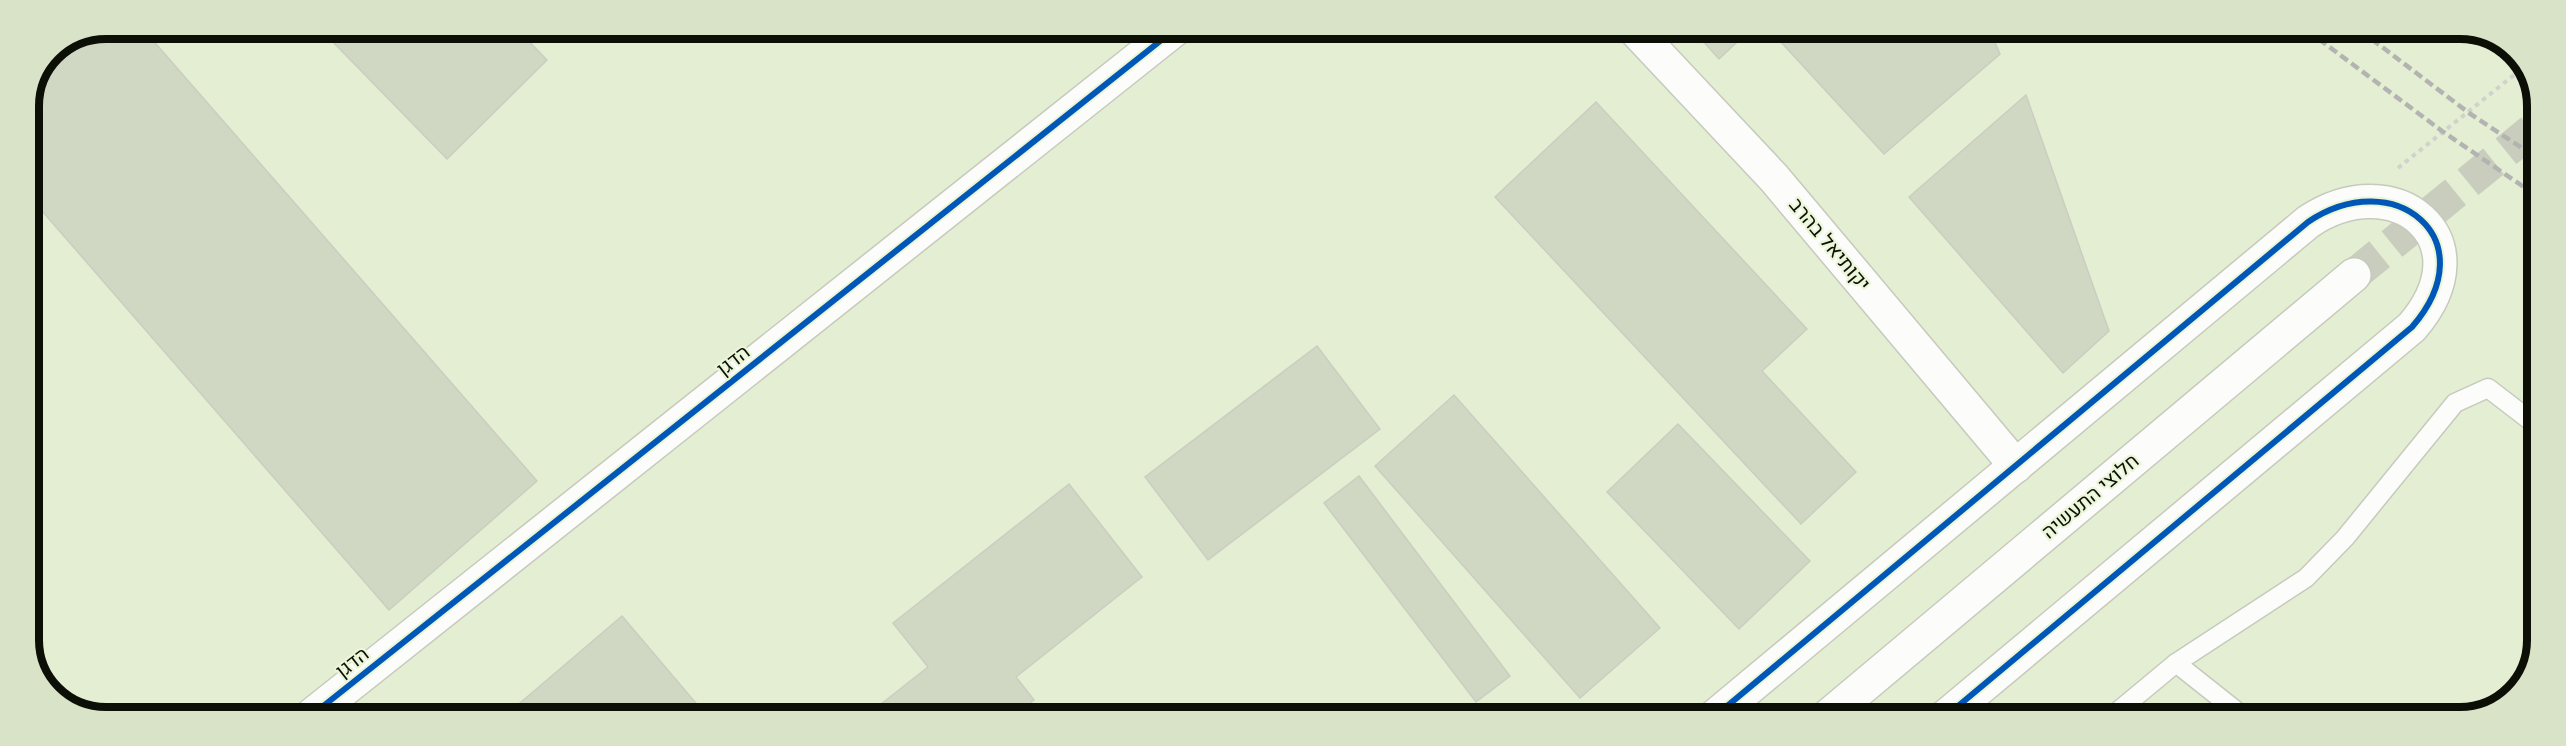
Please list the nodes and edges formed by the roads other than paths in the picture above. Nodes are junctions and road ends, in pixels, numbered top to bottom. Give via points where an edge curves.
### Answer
1 (1163, 39) edge
2 (1643, 39) edge
3 (2354, 275) tunnel mouth
4 (2527, 418) edge
5 (2016, 466) junction
6 (2176, 663) junction
7 (322, 707) edge
8 (1726, 707) edge
9 (1839, 707) edge
10 (1958, 707) edge
11 (2123, 707) edge
12 (2231, 707) edge

1 - 7 street, הדגן
2 - 5 street, יקותיאל בהרב via 1774,178
3 - 9 street, חלוצי התעשיה
4 - 6 lane via 2488,388 2455,403 2345,538 2306,578
5 - 8 street
5 - 10 street via 2322,212 2358,202 2382,202 2398,206 2428,225 2440,254 2437,284 2424,313 2412,327
6 - 11 lane
6 - 12 lane

